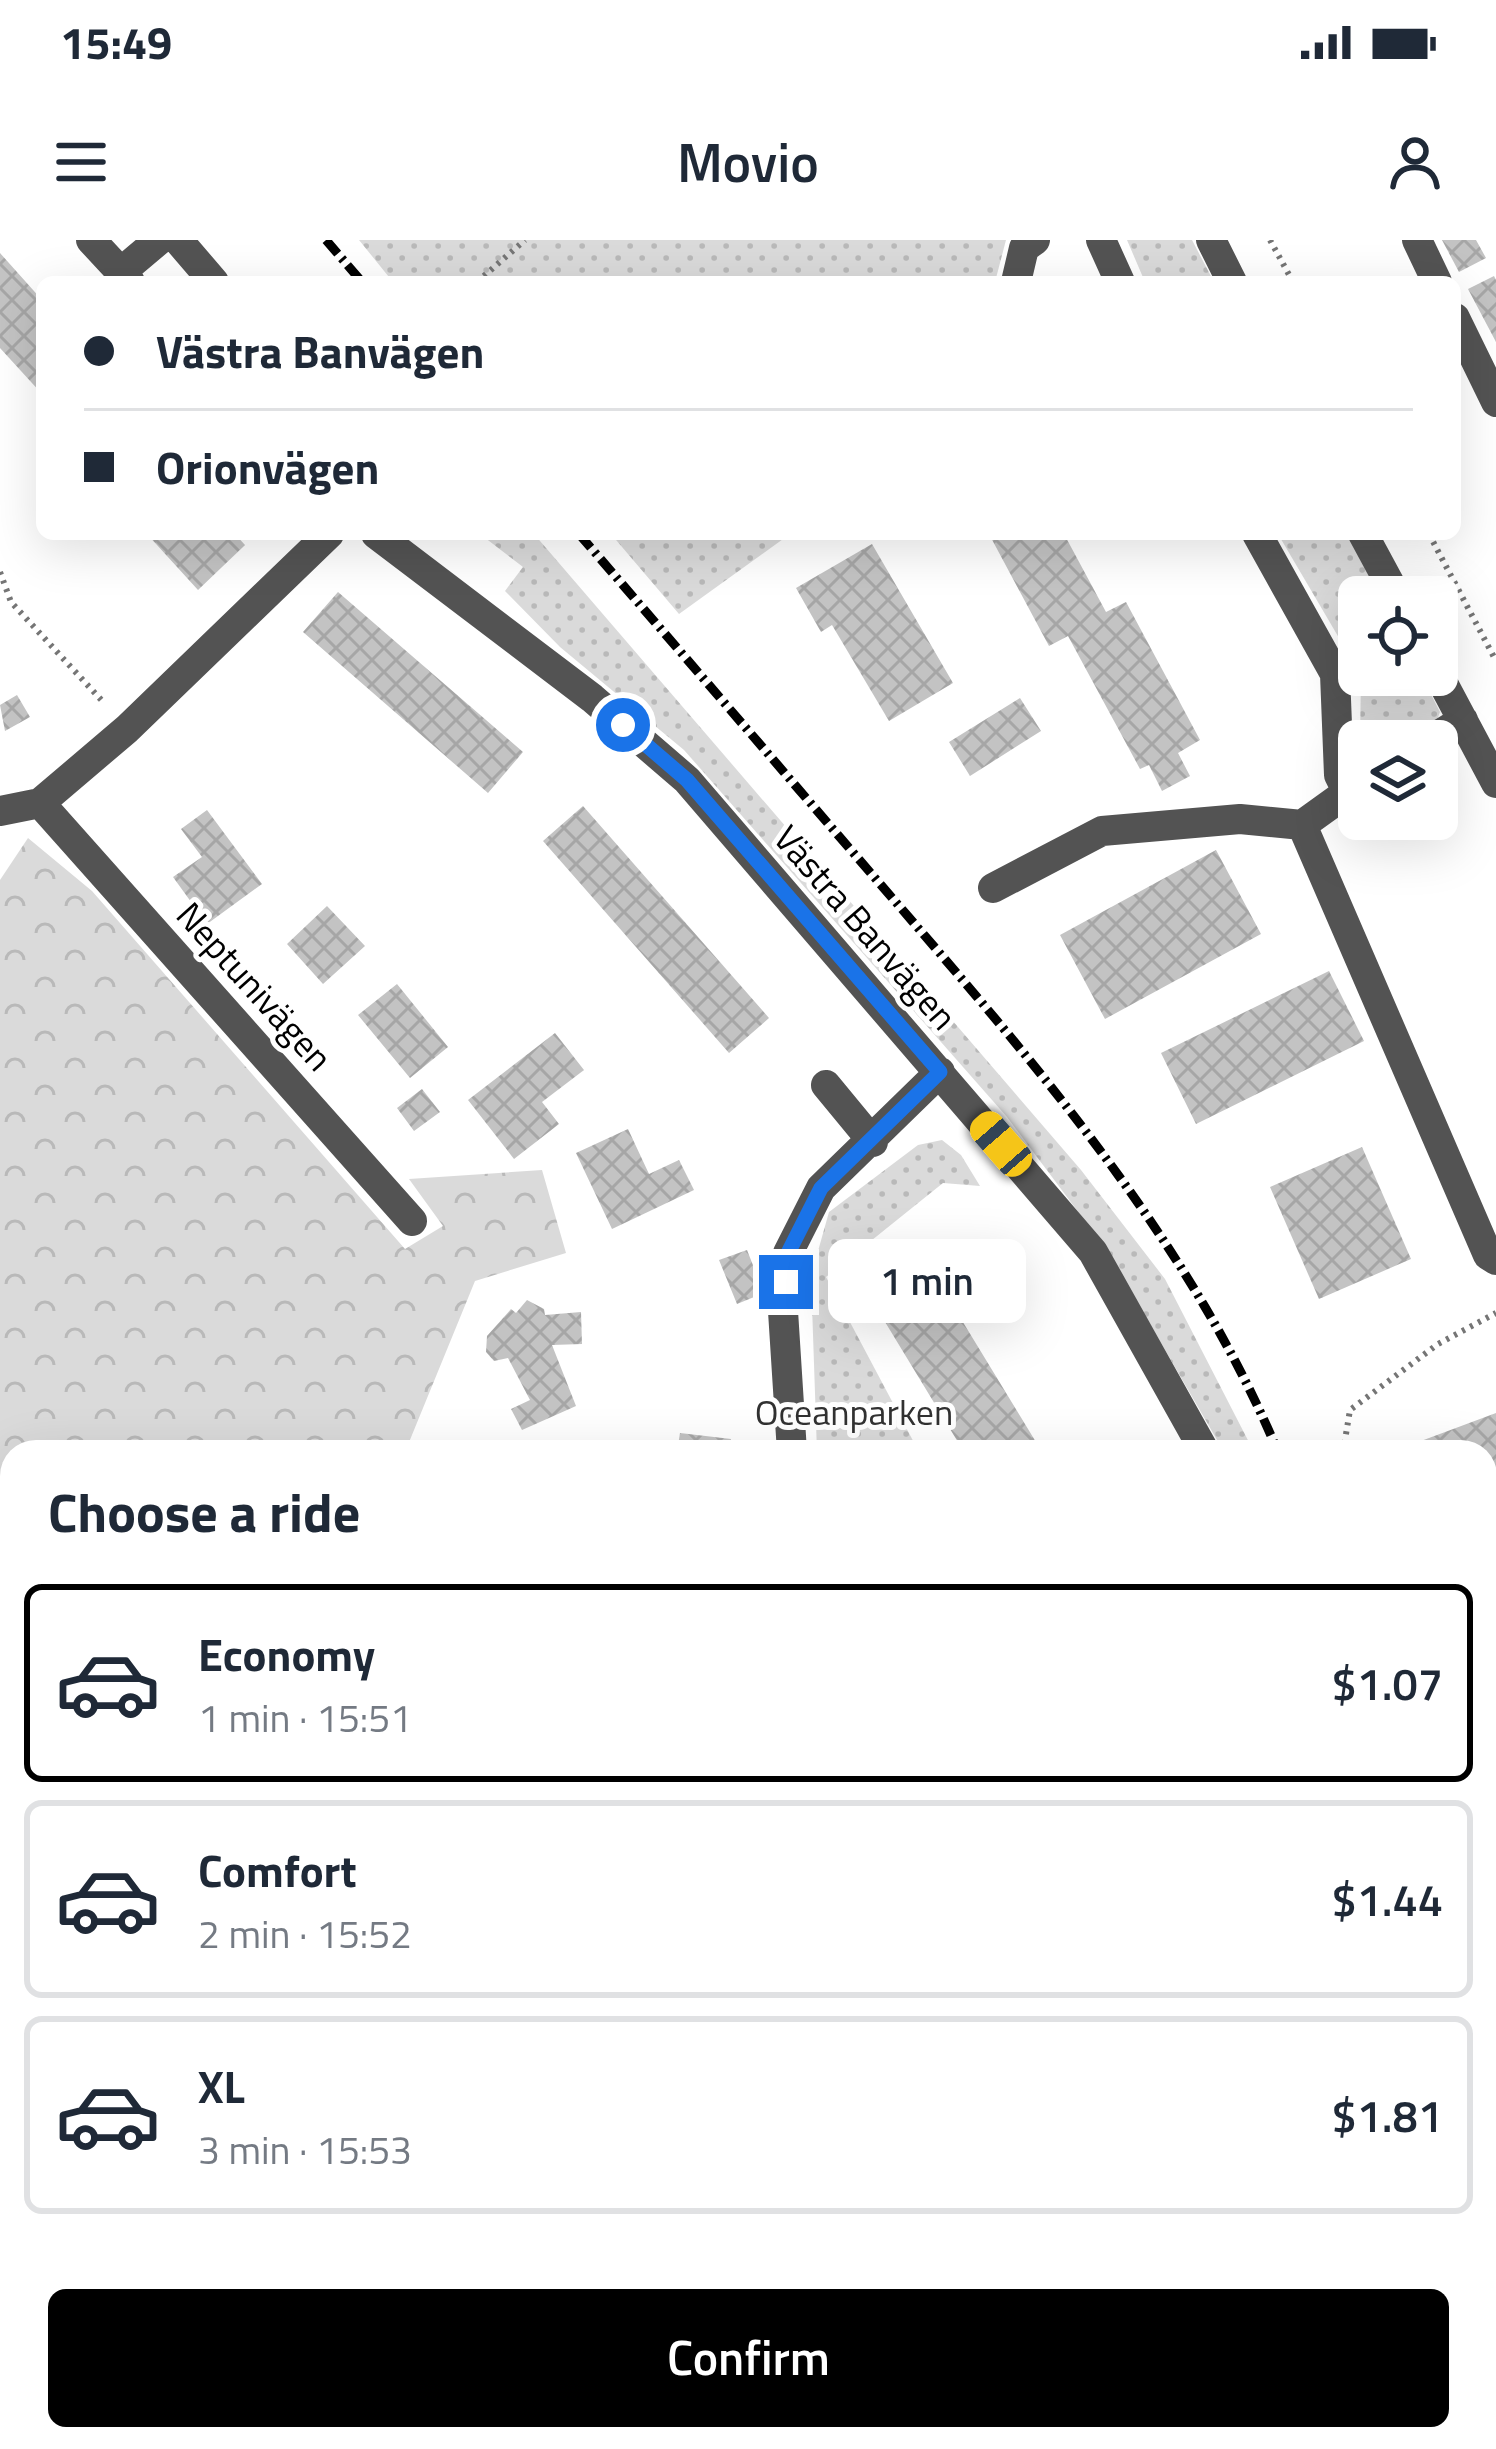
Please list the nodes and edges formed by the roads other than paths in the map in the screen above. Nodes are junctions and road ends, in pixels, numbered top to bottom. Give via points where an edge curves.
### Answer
1 (91, 240) edge
2 (159, 240) edge
3 (178, 240) edge
4 (1035, 240) edge
5 (1101, 240) edge
6 (1211, 240) edge
7 (1417, 240) edge
8 (124, 276) edge
9 (126, 276) edge
10 (209, 276) edge
11 (1017, 276) edge
12 (1117, 276) edge
13 (1229, 276) edge
14 (1434, 276) edge
15 (1461, 330) edge
16 (1496, 402) edge
17 (323, 540) edge
18 (384, 540) edge
19 (1260, 540) edge
20 (1366, 540) edge
21 (1386, 576) edge
22 (1450, 696) edge
23 (1463, 720) junction
24 (1458, 723) edge
25 (1338, 735) edge
26 (1496, 783) edge
27 (1338, 799) edge
28 (40, 802) junction
29 (0, 811) edge
30 (1302, 825) junction
31 (993, 888) dead end
32 (940, 1072) junction
33 (826, 1085) dead end
34 (874, 1142) junction
35 (412, 1222) dead end
36 (1496, 1260) edge
37 (791, 1440) edge
38 (1198, 1440) edge

1 - 8 street
2 - 9 street
3 - 10 street
4 - 11 street via 1024,248
5 - 12 street
6 - 13 street
7 - 14 street
15 - 16 street
17 - 28 street
18 - 32 street, Västra Banvägen via 687,780
19 - 25 street via 1335,674
20 - 21 street
22 - 23 street
23 - 24 street
23 - 26 street
27 - 30 street
28 - 29 street
28 - 35 street, Neptunivägen
30 - 31 street via 1240,819 1102,831
30 - 36 street
32 - 34 street
32 - 38 street, Västra Banvägen via 1093,1252
33 - 34 street
34 - 37 street via 821,1188 788,1253

